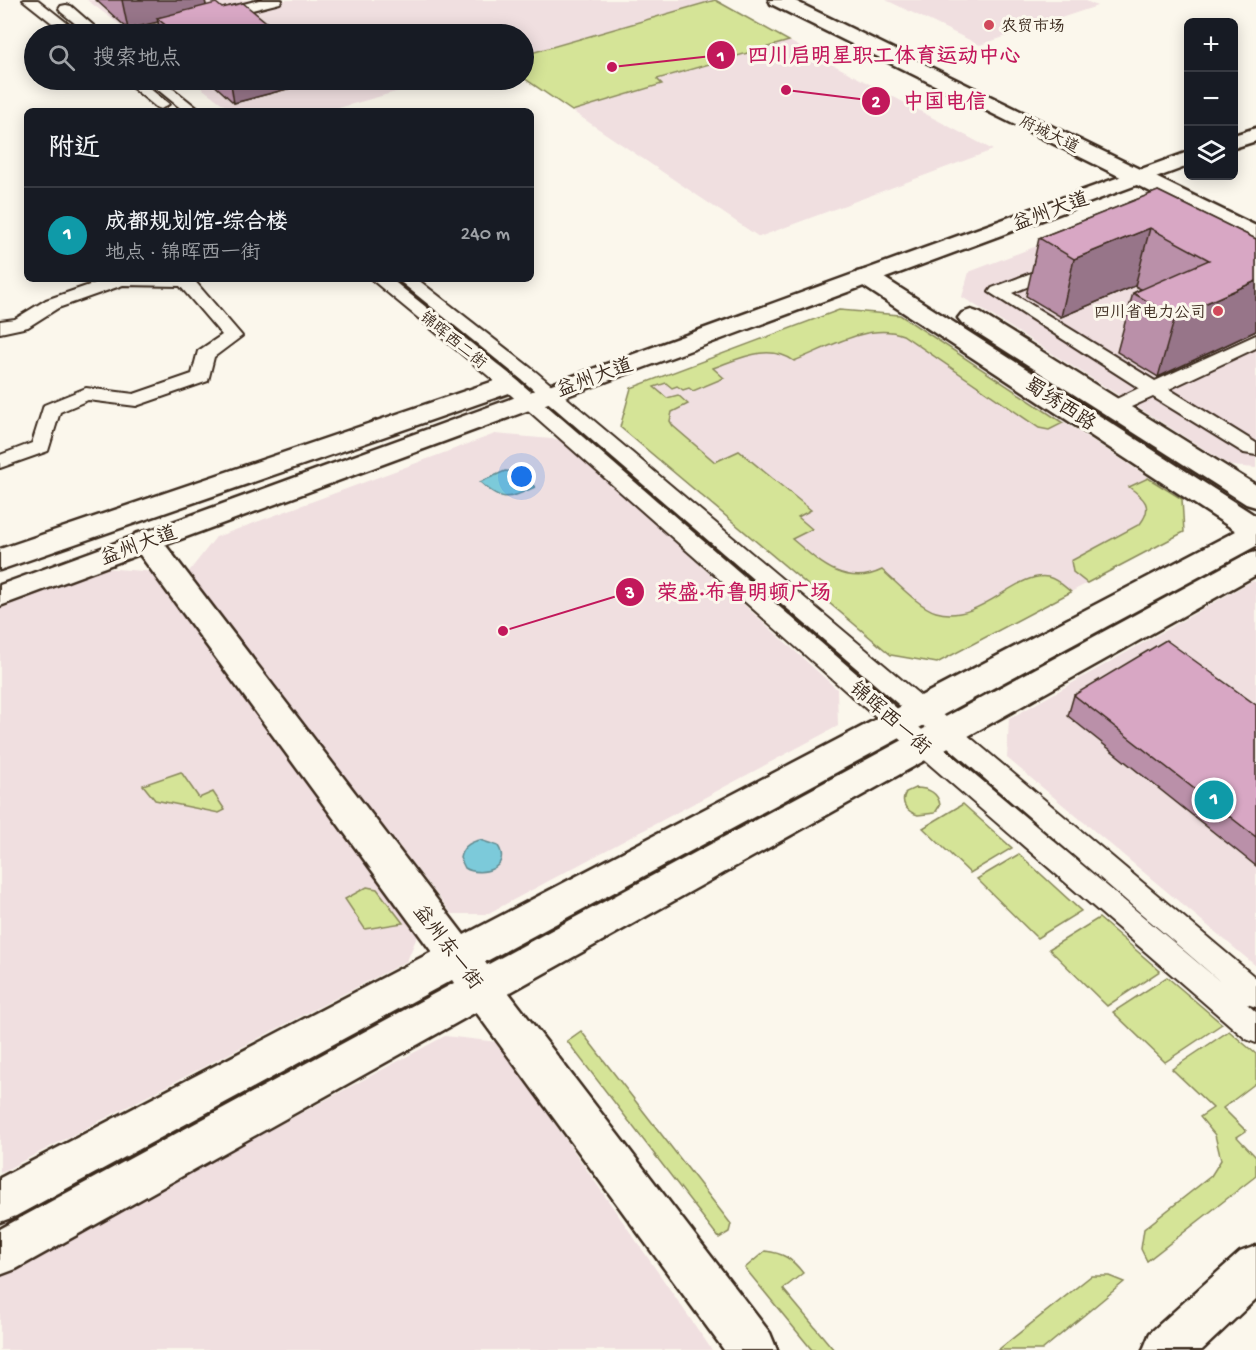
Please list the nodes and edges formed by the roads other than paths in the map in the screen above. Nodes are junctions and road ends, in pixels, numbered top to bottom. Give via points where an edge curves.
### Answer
1 (30, 0) edge
2 (55, 0) edge
3 (274, 0) edge
4 (778, 0) edge
5 (823, 0) edge
6 (865, 21) dead end
7 (61, 24) edge
8 (84, 24) edge
9 (182, 24) edge
10 (143, 90) edge
11 (166, 90) edge
12 (166, 108) edge
13 (189, 108) edge
14 (1256, 113) edge
15 (1238, 119) edge
16 (1256, 134) edge
17 (1238, 140) edge
18 (1113, 164) junction
19 (1139, 166) junction
20 (1180, 168) edge
21 (1256, 235) edge
22 (1071, 262) edge
23 (891, 267) junction
24 (866, 277) junction
25 (115, 282) edge
26 (187, 282) edge
27 (384, 282) edge
28 (409, 282) edge
29 (0, 327) edge
30 (1256, 341) edge
31 (529, 388) junction
32 (1153, 389) junction
33 (1113, 408) junction
34 (1256, 449) edge
35 (0, 462) edge
36 (1256, 498) edge
37 (1256, 532) edge
38 (147, 541) junction
39 (0, 560) edge
40 (1256, 562) edge
41 (0, 596) edge
42 (923, 728) junction
43 (469, 974) junction
44 (1256, 995) edge
45 (1256, 1030) edge
46 (0, 1201) edge
47 (0, 1252) edge
48 (1256, 1268) edge
49 (753, 1350) edge
50 (1167, 1350) edge

1 - 7 street
2 - 8 street
3 - 9 street
4 - 18 main road, 府城大道
5 - 6 main road
10 - 12 street
11 - 13 street
14 - 15 main road
16 - 17 main road
18 - 19 main road, 府城大道
18 - 31 main road, 益州大道
19 - 20 main road, 益州大道
19 - 21 main road, 府城大道
19 - 23 main road, 益州大道
22 - 32 street via 998,292
23 - 24 main road, 益州大道
23 - 33 main road, 蜀绣西路
24 - 31 main road, 益州大道
24 - 37 main road, 蜀绣西路
25 - 29 street via 52,304 21,323
26 - 35 street via 233,336 205,355 201,377 136,400 86,394 51,409 41,447
27 - 31 street, 锦晖西二街
28 - 31 street, 锦晖西二街
30 - 32 street
31 - 38 main road, 益州大道
31 - 39 main road, 益州大道
31 - 42 street, 锦晖西一街
32 - 33 street
32 - 34 street
33 - 36 main road, 蜀绣西路
37 - 42 main road
38 - 41 main road, 益州大道
38 - 43 main road, 益州东一街
40 - 42 main road
42 - 43 main road
42 - 44 street, 锦晖西一街
42 - 45 street, 锦晖西一街
43 - 46 main road
43 - 47 main road
43 - 49 main road, 益州东一街
48 - 50 main road

